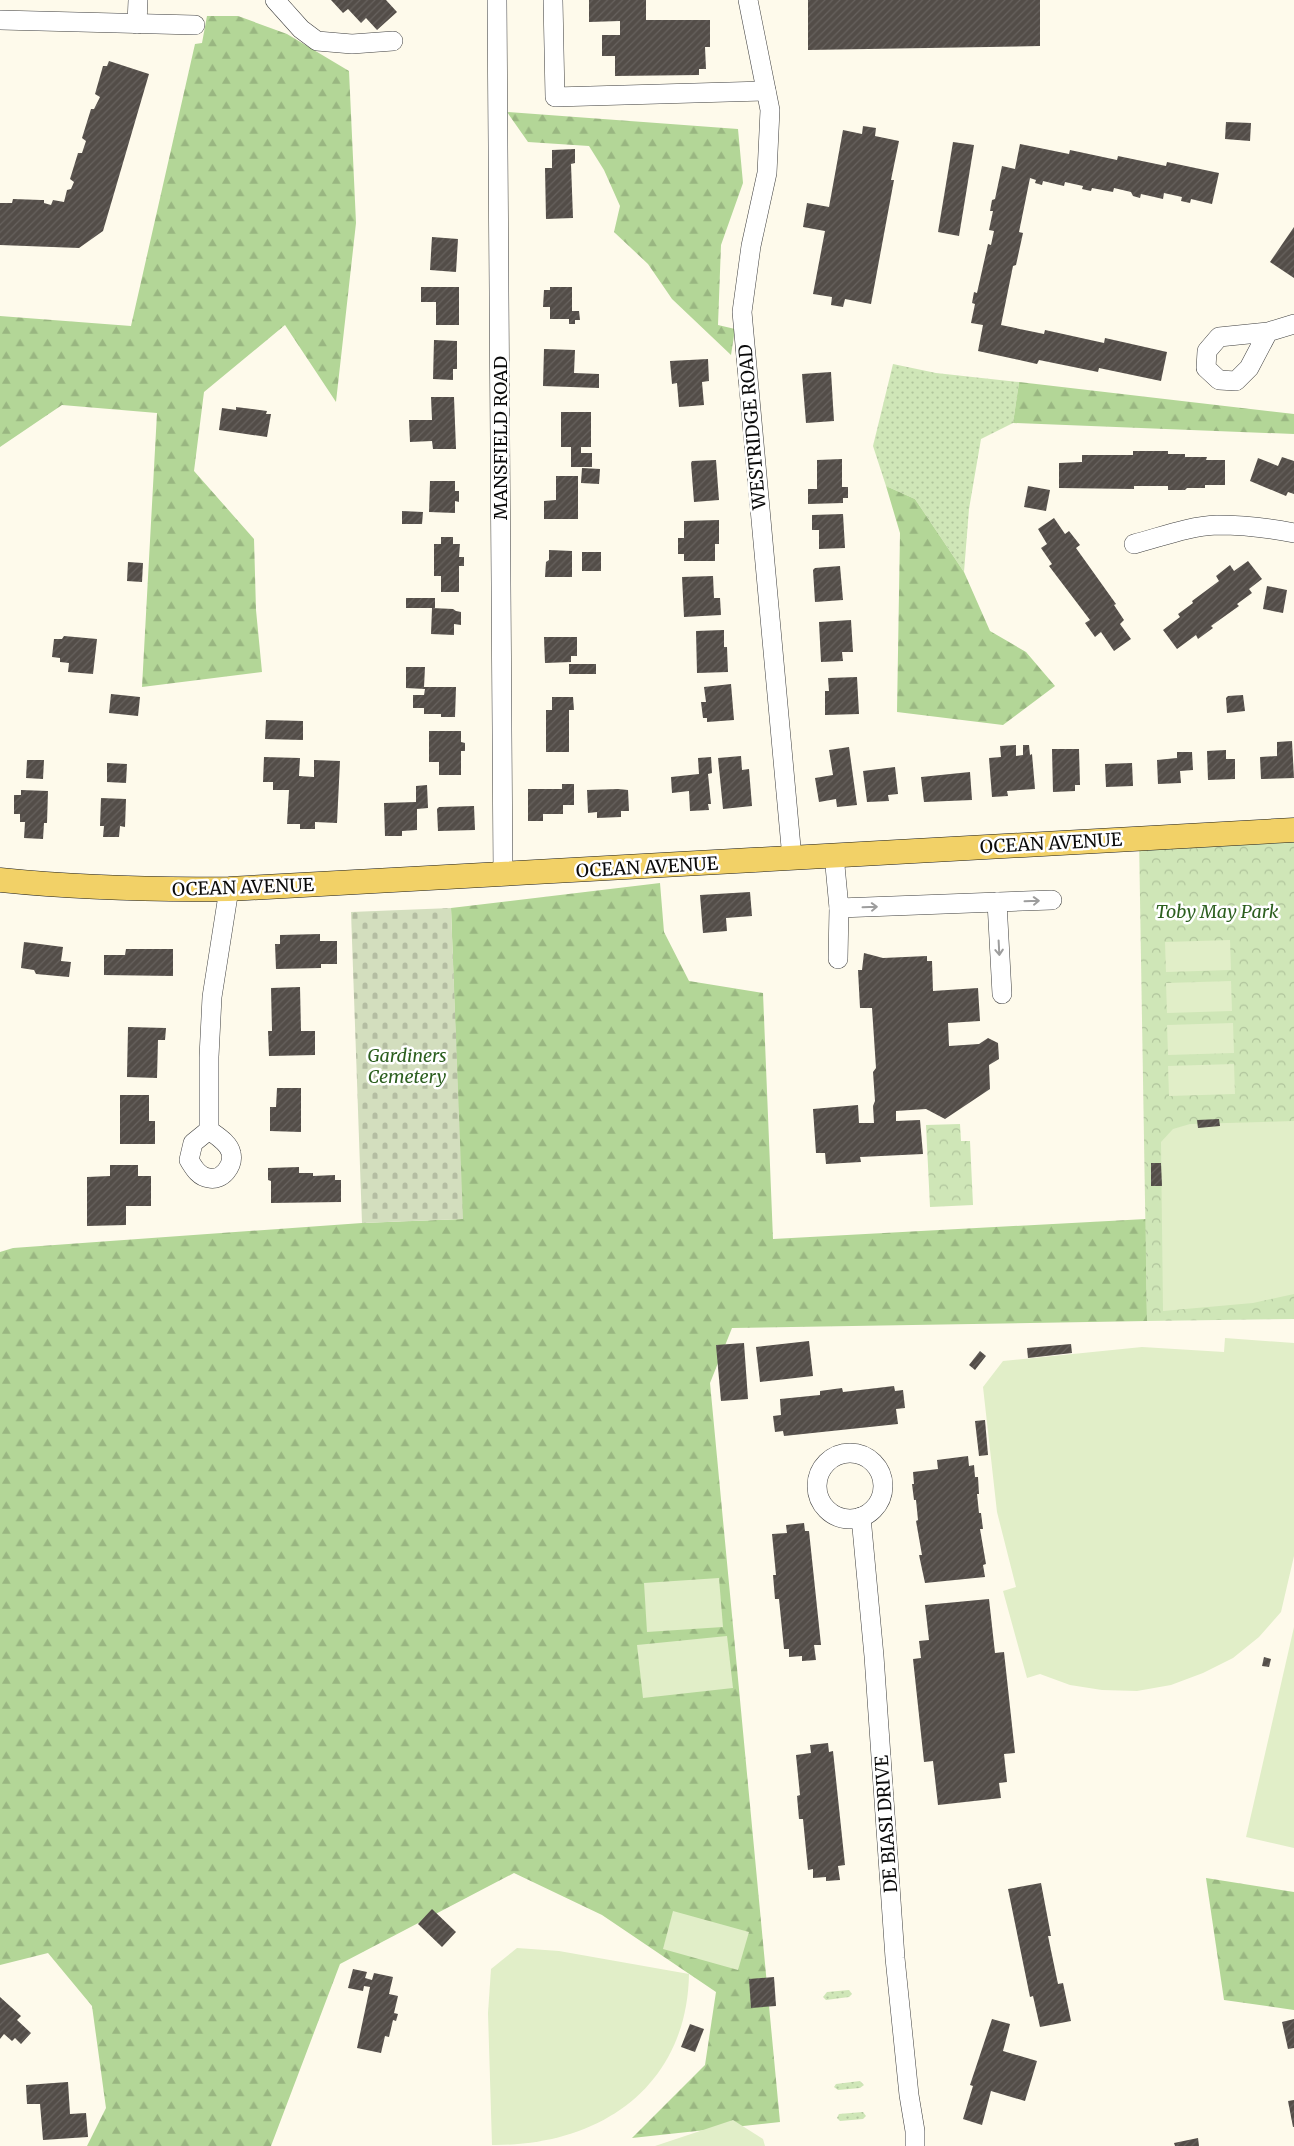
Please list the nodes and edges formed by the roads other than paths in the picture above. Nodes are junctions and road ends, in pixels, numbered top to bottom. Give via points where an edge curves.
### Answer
1 (138, 0) edge
2 (275, 0) edge
3 (497, 0) edge
4 (553, 0) edge
5 (748, 0) edge
6 (0, 20) edge
7 (136, 24) junction
8 (195, 25) dead end
9 (393, 41) dead end
10 (766, 91) junction
11 (1294, 324) edge
12 (1268, 332) dead end
13 (1294, 533) edge
14 (1134, 544) dead end
15 (1294, 830) edge
16 (834, 855) junction
17 (792, 858) junction
18 (504, 875) junction
19 (0, 880) edge
20 (229, 889) junction
21 (1052, 900) dead end
22 (996, 902) junction
23 (839, 908) junction
24 (838, 959) dead end
25 (1002, 994) dead end
26 (209, 1130) dead end
27 (861, 1517) dead end
28 (918, 2141) edge

1 - 7 street
2 - 9 street via 301,29 317,41 352,44
3 - 18 street, MANSFIELD ROAD
4 - 10 street via 555,96
5 - 10 street, WESTRIDGE ROAD
6 - 7 street
7 - 8 street
10 - 17 street, WESTRIDGE ROAD via 770,110 767,173 751,246 742,312
11 - 12 street
13 - 14 street via 1216,525
15 - 16 main road, OCEAN AVENUE
16 - 17 main road, OCEAN AVENUE
16 - 23 street
17 - 18 main road, OCEAN AVENUE
18 - 20 main road, OCEAN AVENUE
19 - 20 main road, OCEAN AVENUE via 136,890
20 - 26 street via 212,997
22 -> 21 street
23 -> 22 street
22 -> 25 street
23 - 24 street
27 - 28 street, DE BIASI DRIVE via 895,1958 909,2095

